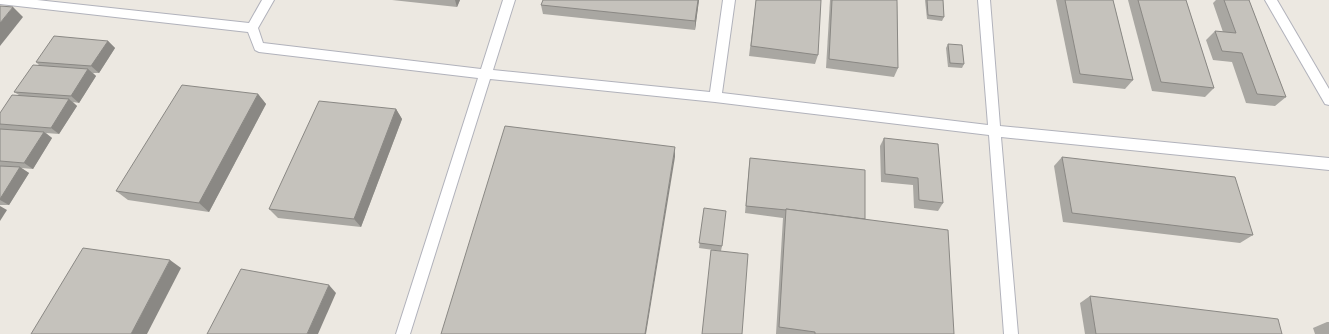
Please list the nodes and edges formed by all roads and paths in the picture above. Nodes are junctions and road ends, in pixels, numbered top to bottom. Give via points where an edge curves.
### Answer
1 (0, 0) edge
2 (268, 0) edge
3 (509, 0) edge
4 (730, 0) edge
5 (984, 0) edge
6 (1271, 0) edge
7 (252, 28) junction
8 (486, 74) junction
9 (715, 97) junction
10 (1329, 100) edge
11 (994, 131) junction
12 (1329, 164) edge
13 (403, 334) edge
14 (1011, 334) edge

1 - 7 lane
2 - 7 lane
3 - 8 lane
4 - 9 lane
5 - 11 lane
6 - 10 lane
7 - 8 lane via 259,47
8 - 9 lane
8 - 13 lane
9 - 11 lane
11 - 12 lane
11 - 14 lane

